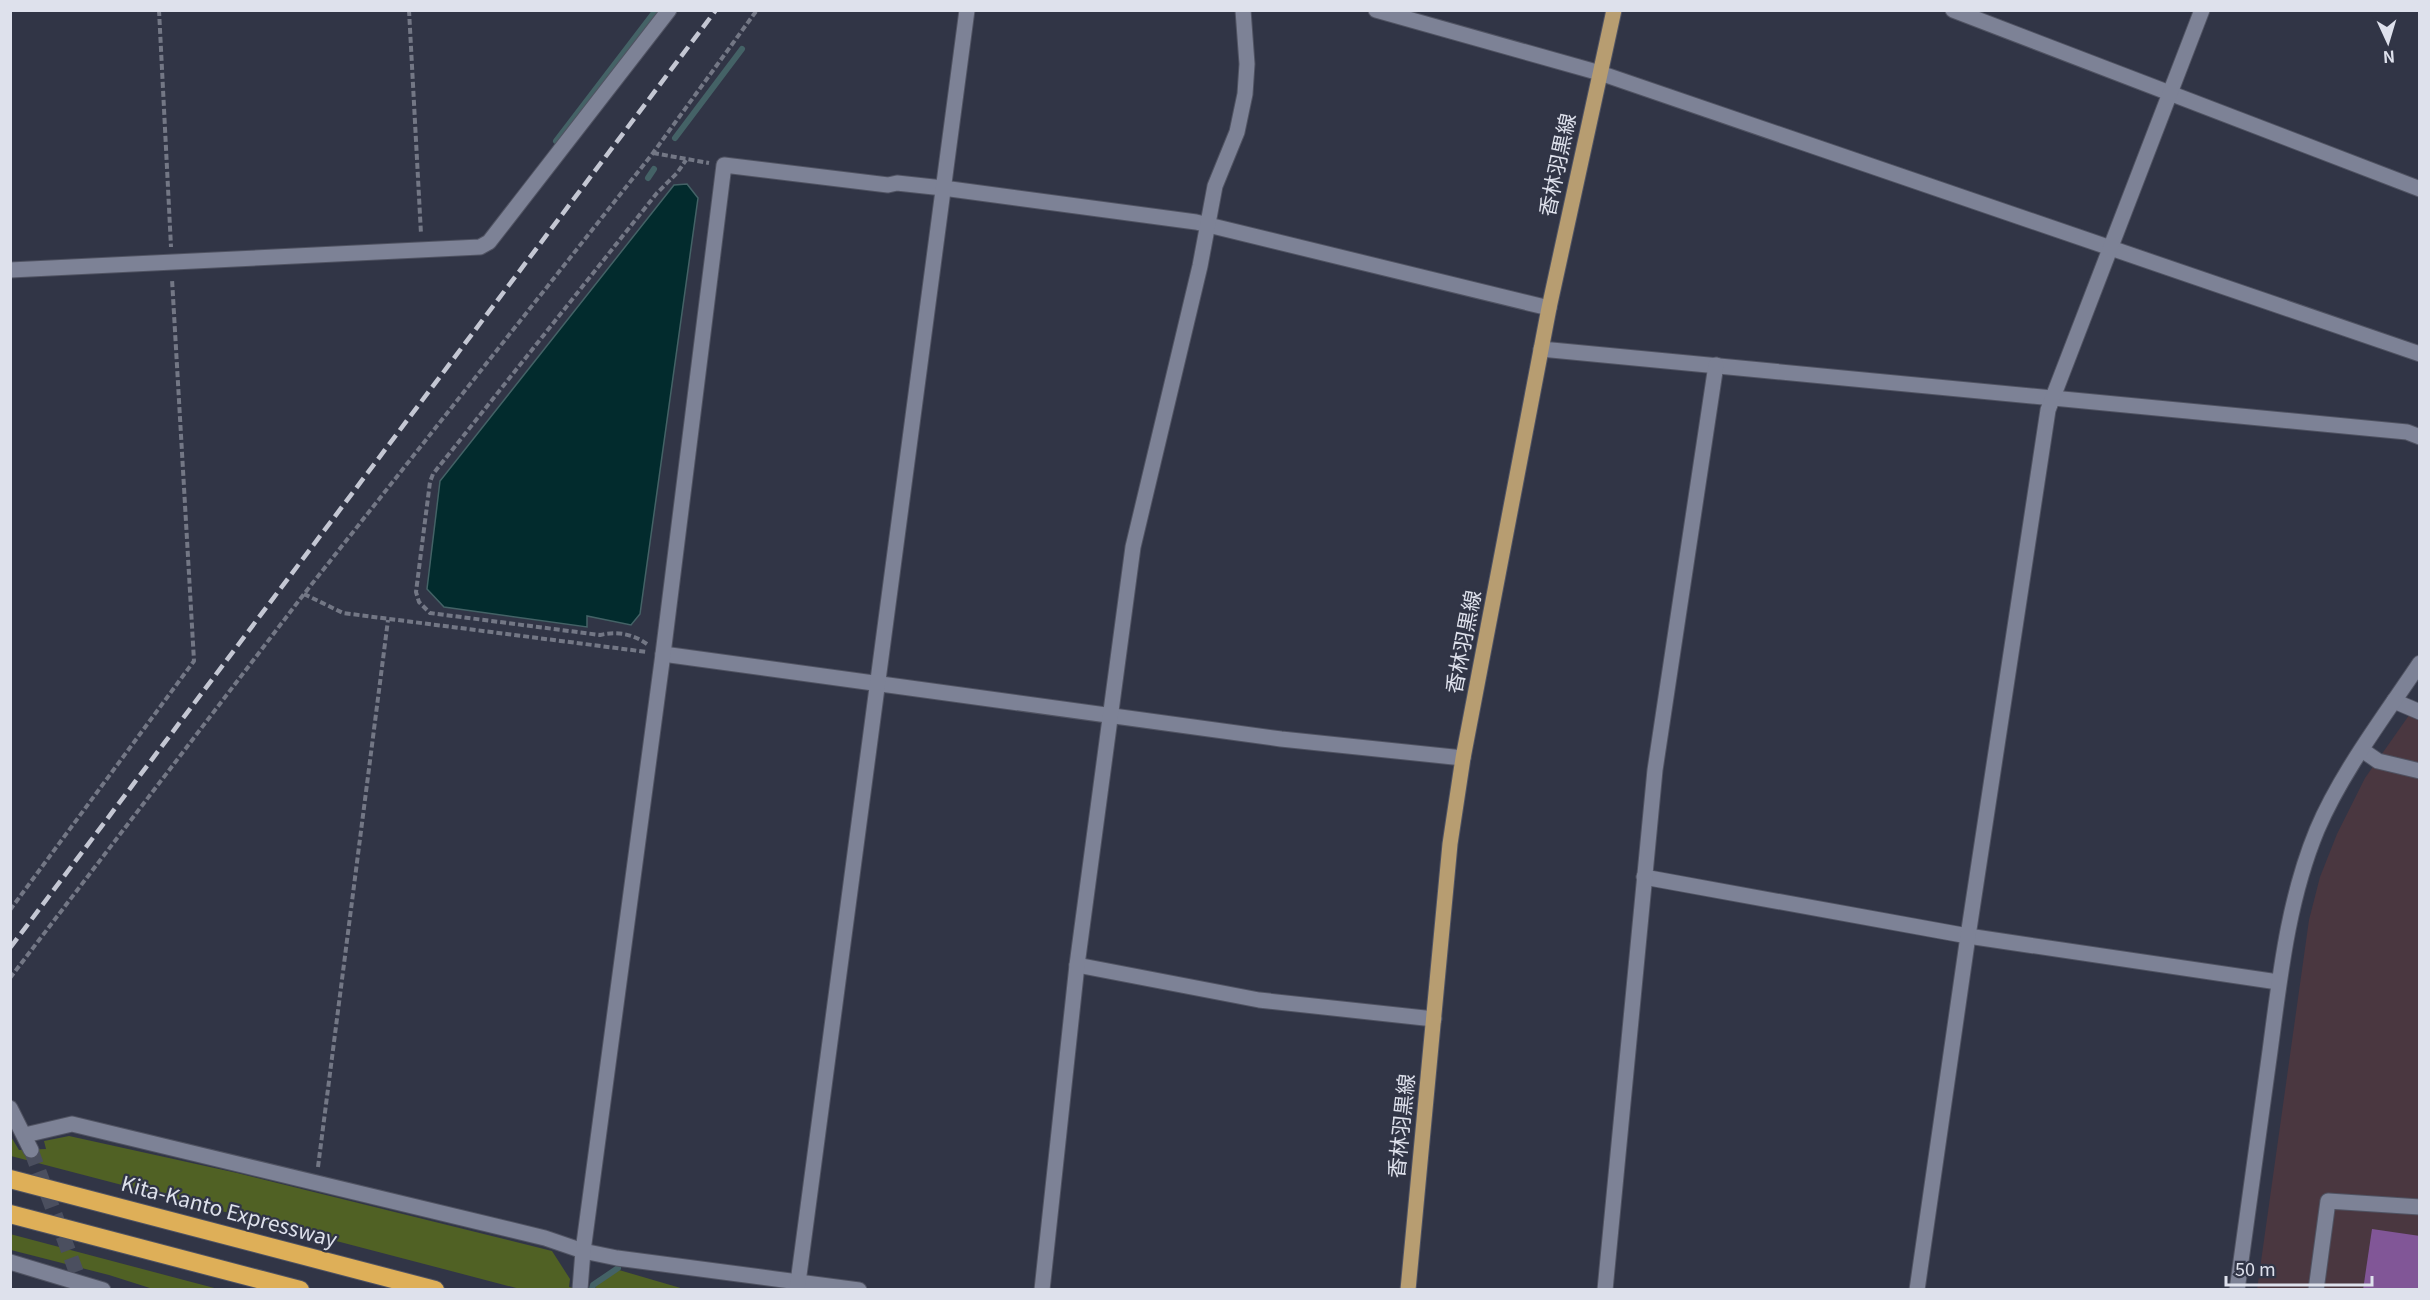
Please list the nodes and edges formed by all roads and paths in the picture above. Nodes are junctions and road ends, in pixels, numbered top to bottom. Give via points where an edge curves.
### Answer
1 (159, 10) edge
2 (409, 10) edge
3 (669, 10) edge
4 (757, 10) edge
5 (967, 10) edge
6 (1243, 10) edge
7 (1376, 10) edge
8 (1614, 10) edge
9 (1953, 10) edge
10 (2202, 10) edge
11 (1600, 73) junction
12 (2170, 93) junction
13 (653, 153) junction
14 (686, 160) junction
15 (724, 165) junction
16 (943, 188) junction
17 (2420, 189) edge
18 (1208, 224) junction
19 (2111, 247) junction
20 (422, 250) junction
21 (172, 263) junction
22 (10, 270) edge
23 (1548, 308) junction
24 (1541, 349) junction
25 (2420, 354) edge
26 (1716, 365) junction
27 (2052, 397) junction
28 (2420, 437) edge
29 (304, 594) junction
30 (388, 620) junction
31 (663, 654) junction
32 (2420, 663) edge
33 (879, 684) junction
34 (2394, 701) junction
35 (2420, 712) edge
36 (1109, 714) junction
37 (2362, 750) junction
38 (1463, 758) junction
39 (2420, 771) edge
40 (1644, 876) junction
41 (11, 907) edge
42 (1968, 936) junction
43 (1077, 965) junction
44 (10, 978) edge
45 (2278, 982) junction
46 (1434, 1018) junction
47 (10, 1108) edge
48 (25, 1135) junction
49 (31, 1150) tunnel mouth
50 (10, 1179) edge
51 (316, 1182) junction
52 (2420, 1207) edge
53 (10, 1214) edge
54 (583, 1251) junction
55 (10, 1262) edge
56 (797, 1286) edge
57 (580, 1289) edge
58 (102, 1290) edge
59 (300, 1290) edge
60 (435, 1290) edge
61 (860, 1290) edge
62 (1042, 1290) edge
63 (1408, 1290) edge
64 (1605, 1290) edge
65 (1917, 1290) edge
66 (2237, 1290) edge
67 (2316, 1290) edge

1 - 21 path
2 - 20 path
3 - 20 street via 489,242 480,247
4 - 13 path
5 - 16 street
6 - 18 street via 1245,94 1236,132 1215,186
7 - 11 street
8 - 11 main road, 香林羽黒線
9 - 12 street
10 - 12 street
11 - 19 street
11 - 23 main road, 香林羽黒線
12 - 17 street
12 - 19 street
13 - 14 path
13 - 29 path
14 - 15 path
14 - 31 path via 433,474 416,592 419,602 430,613 600,635 636,636
15 - 16 street
15 - 31 street
16 - 18 street
16 - 33 street
18 - 23 street
18 - 36 street via 1133,547
19 - 25 street
19 - 27 street
20 - 21 street
21 - 22 street
21 - 41 path via 194,661
23 - 24 main road, 香林羽黒線
24 - 26 street
24 - 38 main road, 香林羽黒線
26 - 27 street
26 - 40 street via 1655,770
27 - 28 street via 2407,432
27 - 42 street
29 - 30 path via 343,613
29 - 44 path
30 - 31 path
30 - 51 path
31 - 33 street
31 - 54 street
32 - 34 street
33 - 36 street
33 - 56 street
34 - 35 street
34 - 37 street
36 - 38 street via 1281,739
36 - 43 street
37 - 39 street via 2378,761
37 - 45 street via 2318,828 2291,913
38 - 46 main road, 香林羽黒線 via 1450,844
40 - 42 street
40 - 64 street
42 - 45 street
42 - 65 street
43 - 46 street via 1259,1000
43 - 62 street
45 - 66 street
46 - 63 main road, 香林羽黒線
47 - 48 street
48 - 49 street
48 - 51 street via 72,1125
50 - 60 highway, Kita-Kanto Expressway
51 - 54 street via 545,1238
52 - 67 street via 2328,1201
53 - 59 highway
54 - 56 street
54 - 57 street
55 - 58 street
56 - 61 street

